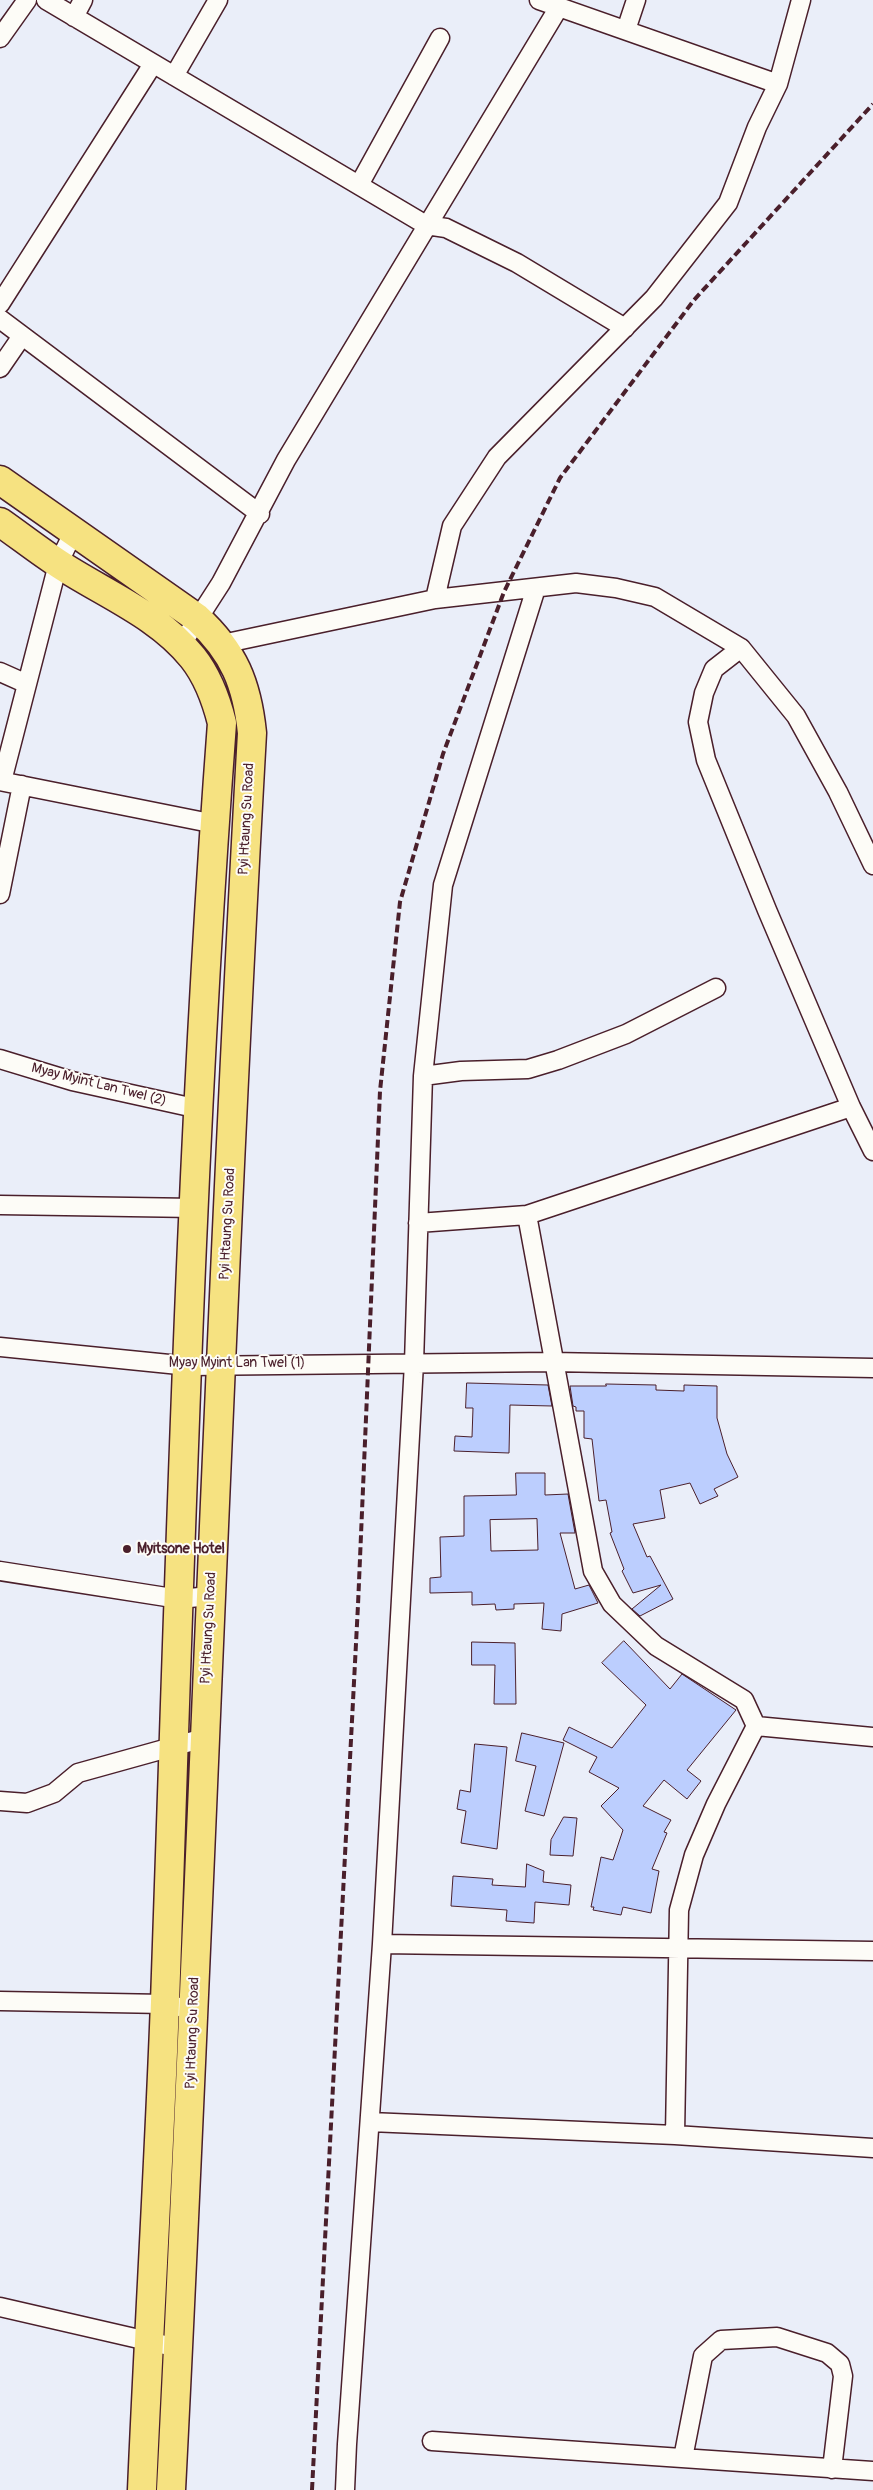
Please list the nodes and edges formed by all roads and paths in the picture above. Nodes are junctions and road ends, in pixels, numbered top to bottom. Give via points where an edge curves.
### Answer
1 (26, 0) edge
2 (46, 0) edge
3 (83, 0) edge
4 (218, 0) edge
5 (539, 0) edge
6 (636, 0) edge
7 (802, 0) edge
8 (559, 7) junction
9 (74, 17) junction
10 (626, 30) junction
11 (0, 38) edge
12 (440, 38) dead end
13 (153, 64) junction
14 (174, 76) junction
15 (778, 84) junction
16 (359, 185) junction
17 (426, 225) junction
18 (0, 304) edge
19 (0, 319) edge
20 (625, 328) junction
21 (22, 336) junction
22 (0, 368) edge
23 (0, 480) edge
24 (260, 514) junction
25 (0, 522) edge
26 (74, 532) junction
27 (58, 564) junction
28 (536, 588) junction
29 (435, 600) junction
30 (197, 618) junction
31 (222, 644) junction
32 (182, 645) junction
33 (741, 648) junction
34 (0, 672) edge
35 (27, 684) junction
36 (1, 781) edge
37 (22, 786) junction
38 (215, 824) junction
39 (873, 865) edge
40 (212, 878) junction
41 (244, 885) junction
42 (0, 894) edge
43 (716, 988) dead end
44 (202, 1050) junction
45 (236, 1056) junction
46 (0, 1059) edge
47 (423, 1076) junction
48 (851, 1107) junction
49 (199, 1109) junction
50 (873, 1151) edge
51 (0, 1205) edge
52 (195, 1208) junction
53 (527, 1215) junction
54 (418, 1223) junction
55 (0, 1347) edge
56 (552, 1362) junction
57 (414, 1363) junction
58 (221, 1365) junction
59 (189, 1366) junction
60 (873, 1368) edge
61 (0, 1571) edge
62 (210, 1596) junction
63 (179, 1599) junction
64 (756, 1726) junction
65 (873, 1737) edge
66 (204, 1738) junction
67 (172, 1748) junction
68 (0, 1802) edge
69 (198, 1876) junction
70 (168, 1877) junction
71 (382, 1944) junction
72 (679, 1947) junction
73 (873, 1951) edge
74 (0, 2001) edge
75 (165, 2004) junction
76 (194, 2010) junction
77 (370, 2122) junction
78 (675, 2135) junction
79 (873, 2148) edge
80 (157, 2177) junction
81 (186, 2179) junction
82 (0, 2307) edge
83 (149, 2341) junction
84 (178, 2348) junction
85 (432, 2441) dead end
86 (683, 2458) junction
87 (832, 2469) junction
88 (873, 2471) edge
89 (142, 2490) edge
90 (171, 2490) edge
91 (345, 2490) edge

1 - 11 street
2 - 9 street
3 - 9 street
4 - 14 street
5 - 8 street
6 - 10 street
7 - 15 street
8 - 10 street
8 - 17 street
9 - 13 street
10 - 15 street
12 - 16 street
13 - 14 street
13 - 18 street
14 - 16 street
15 - 20 street via 757,127 728,203 654,298
16 - 17 street
17 - 20 street via 446,228 517,263
17 - 24 street via 286,460
19 - 21 street
20 - 29 street via 497,457 452,526
21 - 22 street
21 - 24 street
23 - 26 highway, Pyi Htaung Su Road
24 - 30 street
25 - 27 highway
26 - 27 street
26 - 30 highway, Pyi Htaung Su Road
27 - 32 highway via 149,620
27 - 35 street
28 - 29 street
28 - 33 street via 576,584 616,588 655,598
28 - 47 street via 443,885
29 - 31 street
30 - 31 highway, Pyi Htaung Su Road
30 - 32 street
31 - 41 highway, Pyi Htaung Su Road via 242,678 252,733
32 - 38 highway via 203,672 222,723
33 - 39 street via 796,716
33 - 48 street via 714,668 704,693 698,722 706,760
34 - 35 street
35 - 36 street
36 - 37 street
37 - 38 street
37 - 42 street
38 - 40 highway
40 - 41 highway
40 - 44 highway
41 - 45 highway, Pyi Htaung Su Road
43 - 47 street via 626,1034 558,1060 528,1068
44 - 45 highway
44 - 49 highway
45 - 58 highway, Pyi Htaung Su Road
46 - 49 street, Myay Myint Lan Twel (2) via 72,1081
47 - 54 street
48 - 50 street
48 - 53 street
49 - 52 highway
51 - 52 street
52 - 59 highway
53 - 54 street
53 - 56 street
54 - 57 street
55 - 59 street, Myay Myint Lan Twel (1)
56 - 57 street, Myay Myint Lan Twel (1)
56 - 60 street, Myay Myint Lan Twel (1)
56 - 64 street via 593,1571 618,1610 656,1646 744,1700
57 - 58 street, Myay Myint Lan Twel (1)
57 - 71 street
58 - 59 street, Myay Myint Lan Twel (1)
58 - 62 highway, Pyi Htaung Su Road
59 - 63 highway
61 - 63 street
62 - 63 street
62 - 66 highway, Pyi Htaung Su Road
63 - 67 highway
64 - 65 street
64 - 72 street via 694,1855 680,1910
66 - 67 street
66 - 69 highway, Pyi Htaung Su Road
67 - 68 street via 78,1773 54,1793 27,1803
67 - 70 highway
69 - 70 highway
69 - 76 highway, Pyi Htaung Su Road
70 - 75 highway
71 - 72 street
71 - 77 street
72 - 73 street
72 - 78 street
74 - 75 street
75 - 76 street
75 - 80 highway
76 - 81 highway, Pyi Htaung Su Road
77 - 78 street
77 - 91 street
78 - 79 street
80 - 81 highway
80 - 83 highway
81 - 84 highway, Pyi Htaung Su Road
82 - 83 street
83 - 84 street
83 - 89 highway
84 - 90 highway, Pyi Htaung Su Road
85 - 86 street
86 - 87 street
86 - 87 street via 703,2356 721,2340 777,2338 827,2353 840,2364 843,2376
87 - 88 street

